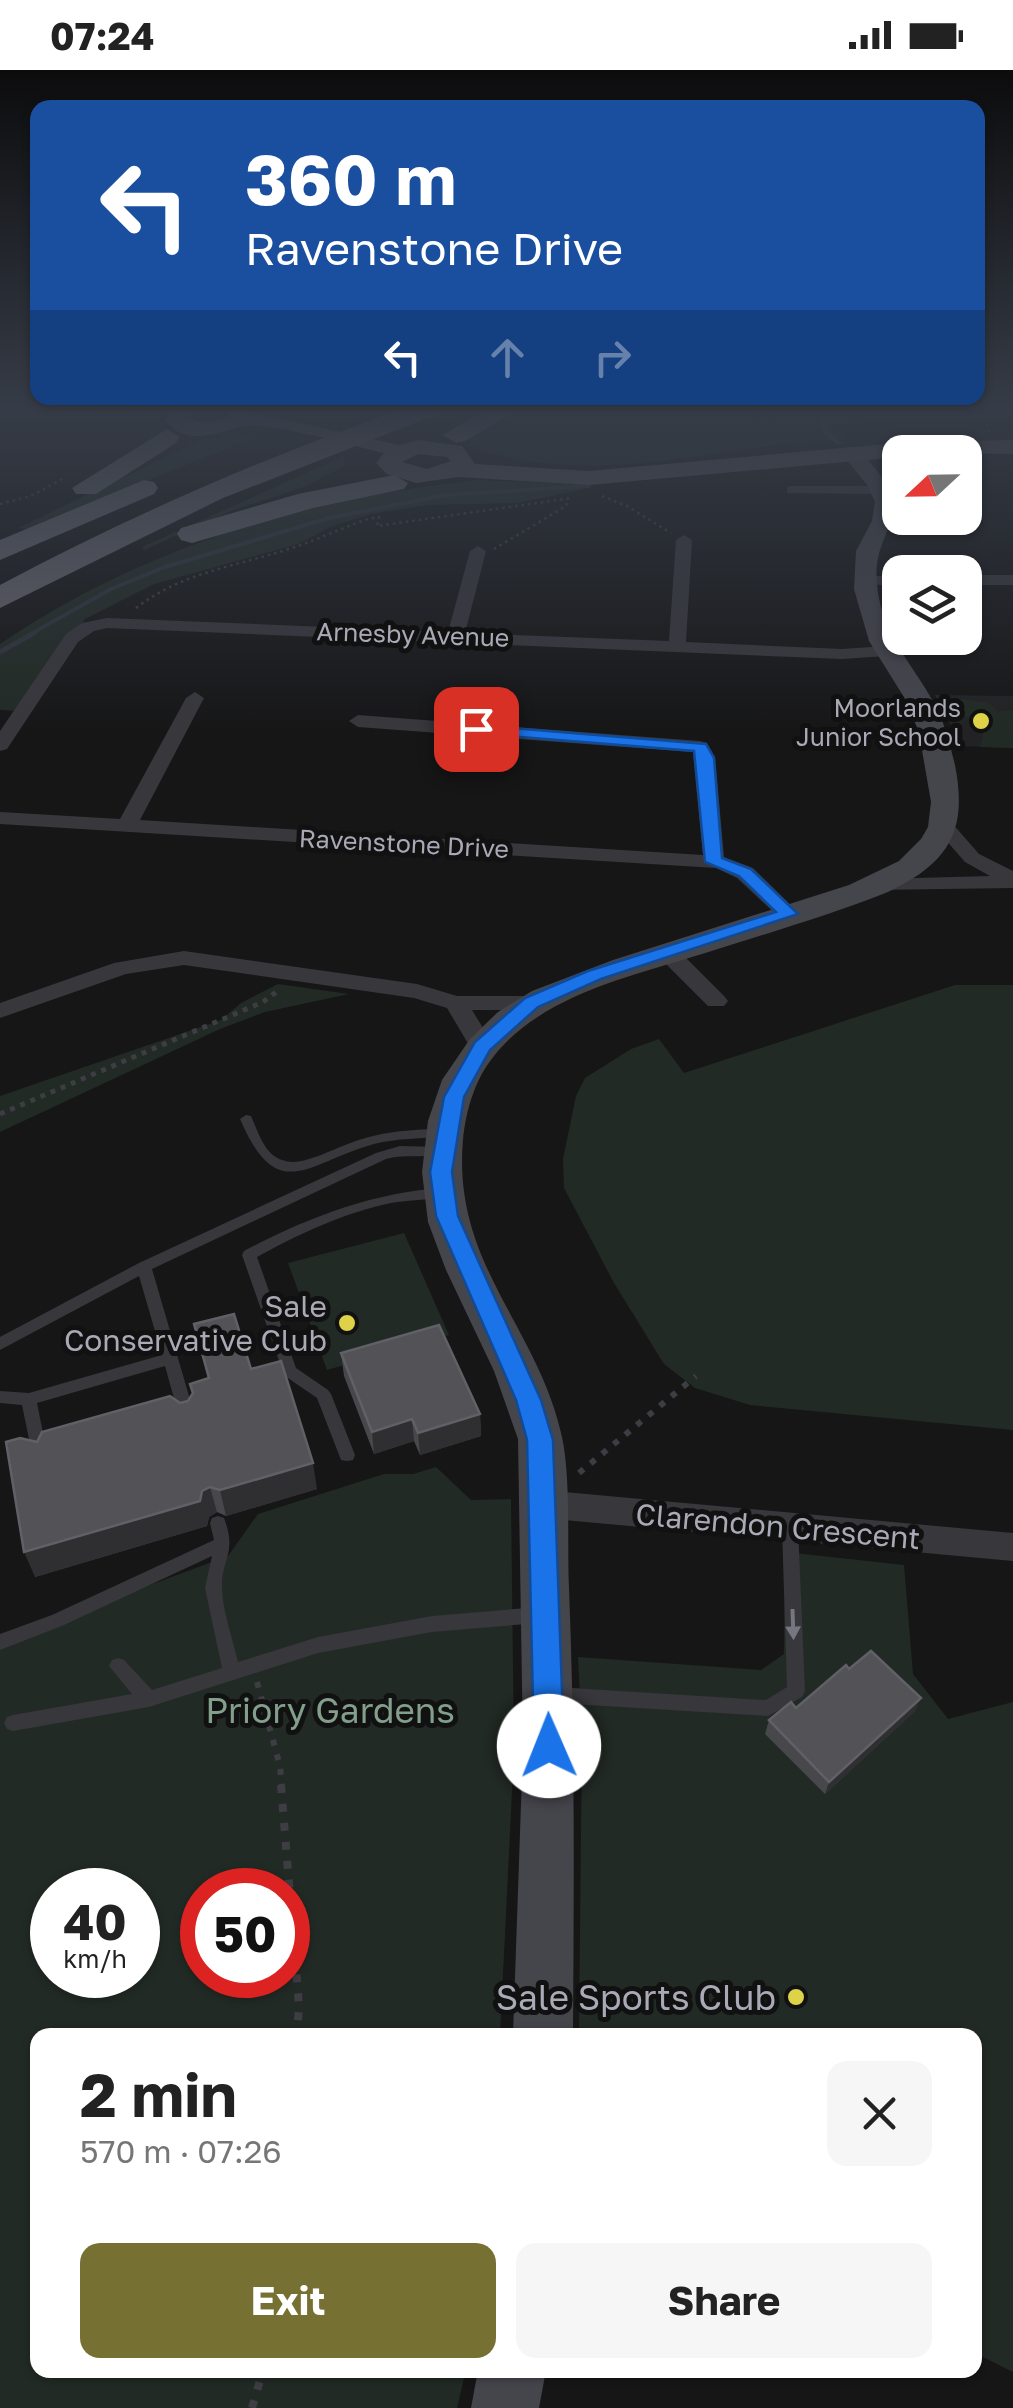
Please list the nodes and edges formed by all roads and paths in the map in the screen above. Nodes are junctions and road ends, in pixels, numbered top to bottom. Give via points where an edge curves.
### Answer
1 (29, 516) edge
2 (80, 516) edge
3 (111, 516) edge
4 (160, 516) edge
5 (250, 516) edge
6 (452, 516) edge
7 (546, 516) edge
8 (644, 516) edge
9 (885, 516) edge
10 (379, 517) junction
11 (405, 523) junction
12 (88, 526) junction
13 (0, 531) edge
14 (684, 540) joint
15 (478, 550) joint
16 (0, 551) edge
17 (0, 560) edge
18 (0, 568) edge
19 (982, 580) edge
20 (1013, 580) edge
21 (866, 581) junction
22 (882, 581) edge
23 (0, 598) edge
24 (116, 622) junction
25 (0, 630) edge
26 (456, 635) junction
27 (882, 642) edge
28 (678, 647) junction
29 (882, 651) edge
30 (888, 655) edge
31 (195, 698) dead end
32 (358, 722) dead end
33 (0, 745) edge
34 (0, 818) edge
35 (944, 826) junction
36 (126, 827) junction
37 (714, 862) junction
38 (1013, 880) edge
39 (880, 885) junction
40 (788, 914) junction
41 (668, 953) junction
42 (300, 974) junction
43 (532, 1002) junction
44 (714, 1002) dead end
45 (456, 1003) junction
46 (0, 1011) edge
47 (482, 1046) junction
48 (0, 1114) edge
49 (246, 1120) dead end
50 (445, 1142) junction
51 (442, 1193) junction
52 (144, 1267) junction
53 (0, 1344) edge
54 (170, 1358) junction
55 (696, 1376) dead end
56 (0, 1398) edge
57 (29, 1399) junction
58 (188, 1420) edge
59 (347, 1455) dead end
60 (40, 1459) edge
61 (542, 1504) junction
62 (218, 1523) dead end
63 (790, 1527) junction
64 (223, 1544) junction
65 (1013, 1547) edge
66 (546, 1614) junction
67 (0, 1642) edge
68 (118, 1666) dead end
69 (252, 1666) junction
70 (232, 1672) junction
71 (548, 1694) junction
72 (150, 1699) junction
73 (13, 1723) dead end
74 (297, 2028) edge
75 (542, 2028) edge
76 (261, 2378) edge
77 (511, 2378) edge
78 (252, 2408) edge
79 (505, 2408) edge

1 - 13 highway
2 - 16 highway
3 - 12 highway
4 - 23 highway
5 - 25 highway via 130,559
6 - 11 path
7 - 15 path
8 - 14 path
9 - 21 main road via 868,551
10 - 11 path
10 - 11 path via 377,526
10 - 24 path via 179,579
12 - 17 highway
12 - 18 highway
14 - 28 street
15 - 26 street
19 - 20 street
21 - 22 street
21 - 27 main road
24 - 26 street, Arnesby Avenue
24 - 33 street, Arnesby Avenue via 72,638
26 - 28 street, Arnesby Avenue
28 - 29 street, Arnesby Avenue
30 - 35 main road via 930,724
31 - 36 street
32 - 37 street via 700,747
34 - 36 street, Ravenstone Drive
35 - 38 street via 959,846
35 - 39 main road via 930,848
36 - 37 street, Ravenstone Drive
37 - 40 street, Ravenstone Drive via 745,873
38 - 39 street
39 - 40 main road
40 - 41 main road
41 - 43 main road
41 - 44 street
42 - 45 street
42 - 46 street via 157,960
42 - 48 path via 263,1002
43 - 45 street
43 - 47 main road
45 - 47 street
47 - 50 main road via 454,1097
49 - 50 lane via 271,1162 293,1170 381,1138
50 - 51 main road
50 - 52 lane via 381,1156
51 - 59 lane via 399,1194 300,1226 249,1254 290,1372 323,1394
51 - 61 main road via 461,1255 528,1400 540,1440
52 - 53 lane
52 - 54 lane
54 - 57 lane
54 - 58 lane
55 - 61 path
56 - 57 lane
57 - 60 lane
61 - 63 street, Clarendon Crescent
61 - 66 main road
62 - 64 lane
63 - 65 street, Clarendon Crescent
63 -> 71 lane via 796,1691 768,1708
64 - 67 lane via 58,1623
64 - 70 lane via 212,1588
66 - 69 lane via 414,1628 318,1645
66 - 71 main road
68 - 72 lane
69 - 70 lane
69 - 74 path via 280,1766
70 - 72 lane
71 - 75 main road
72 - 73 lane
76 - 78 path
77 - 79 main road

